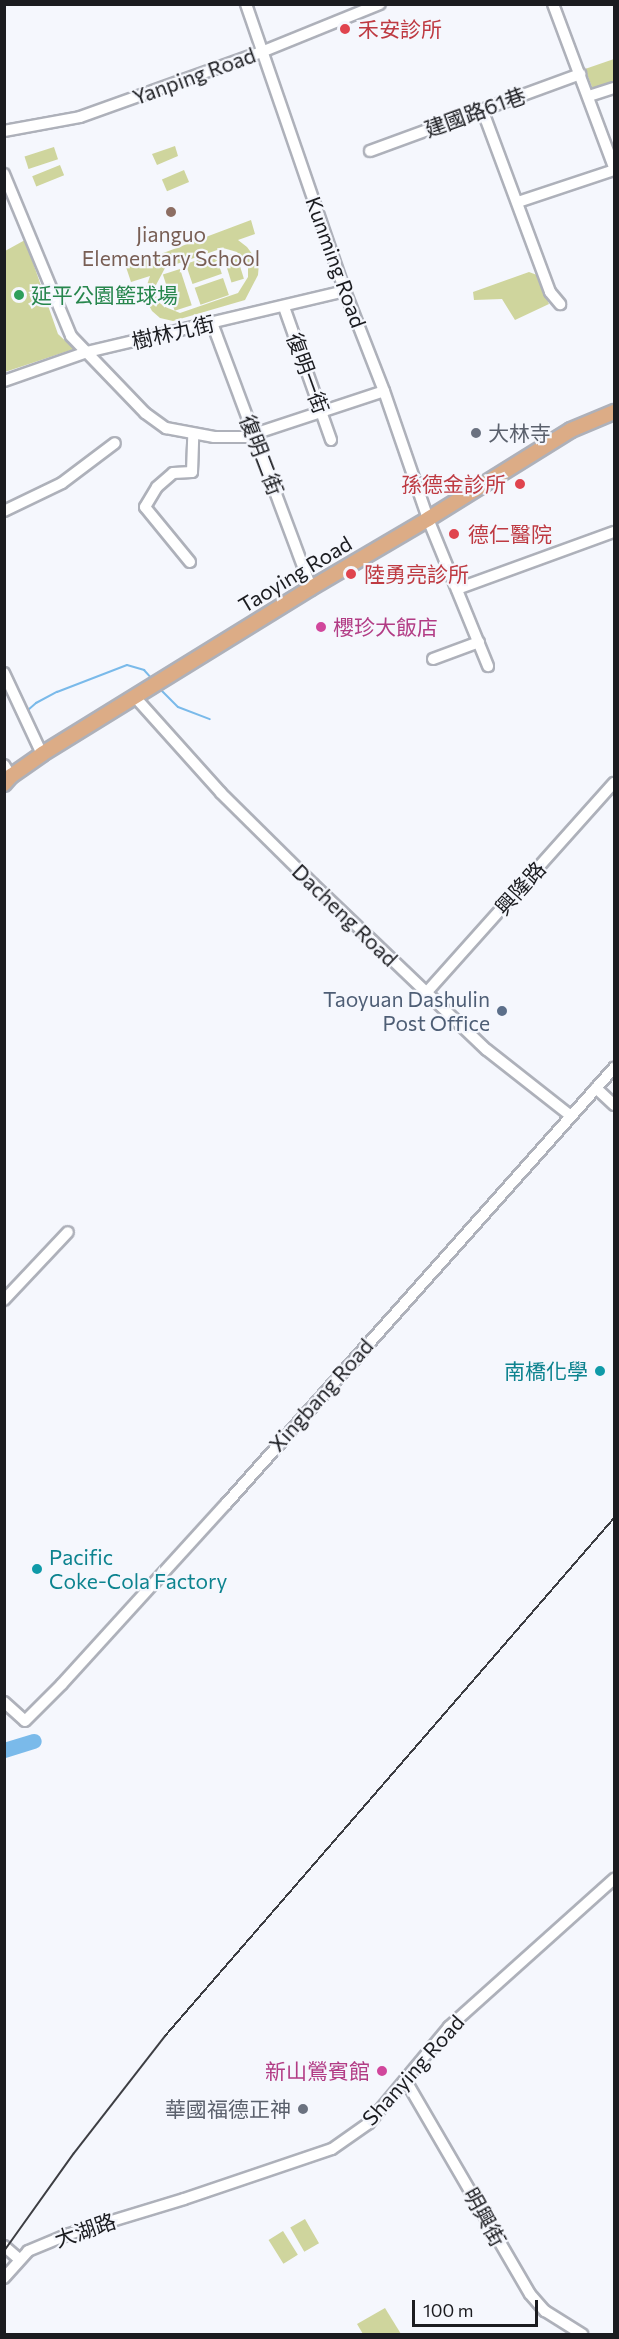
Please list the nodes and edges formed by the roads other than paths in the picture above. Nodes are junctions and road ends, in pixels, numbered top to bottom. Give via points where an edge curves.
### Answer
1 (246, 4) edge
2 (380, 4) edge
3 (553, 4) edge
4 (264, 51) junction
5 (580, 74) junction
6 (615, 88) edge
7 (589, 96) junction
8 (482, 109) junction
9 (4, 131) edge
10 (370, 151) dead end
11 (615, 168) edge
12 (4, 174) edge
13 (518, 202) junction
14 (345, 291) junction
15 (560, 304) dead end
16 (284, 307) junction
17 (212, 322) junction
18 (87, 352) junction
19 (4, 381) edge
20 (384, 391) junction
21 (322, 412) junction
22 (615, 412) edge
23 (193, 434) junction
24 (254, 434) junction
25 (331, 440) dead end
26 (115, 443) dead end
27 (4, 511) edge
28 (428, 519) junction
29 (615, 532) edge
30 (190, 562) dead end
31 (311, 588) junction
32 (457, 589) junction
33 (479, 642) junction
34 (433, 659) dead end
35 (488, 666) dead end
36 (4, 673) edge
37 (135, 697) junction
38 (42, 754) junction
39 (7, 775) edge
40 (615, 783) edge
41 (426, 993) junction
42 (615, 1068) edge
43 (596, 1088) junction
44 (615, 1105) edge
45 (571, 1116) junction
46 (68, 1232) dead end
47 (4, 1300) edge
48 (4, 1702) edge
49 (615, 1879) edge
50 (406, 2081) junction
51 (177, 2201) joint
52 (4, 2246) edge
53 (19, 2259) junction
54 (4, 2278) edge
55 (582, 2334) edge

1 - 4 street, Kunming Road
2 - 4 street, Yanping Road
3 - 5 street
4 - 9 street, Yanping Road via 80,117
4 - 14 street, Kunming Road
5 - 7 street
5 - 8 street, 建國路61巷
6 - 7 street
7 - 11 street
8 - 10 street, 建國路61巷
8 - 13 street
11 - 13 street
12 - 18 street via 71,336
13 - 15 street via 550,292
14 - 16 street, 樹林九街
14 - 20 street, Kunming Road
16 - 17 street, 樹林九街
16 - 21 street, 復明一街
17 - 18 street, 樹林九街
17 - 24 street, 復明二街
18 - 19 street, 樹林九街
18 - 23 street via 145,413 165,428
20 - 21 street
20 - 28 street, Kunming Road
21 - 24 street
21 - 25 street, 復明一街
22 - 28 main road, Taoying Road via 571,430
23 - 24 street
23 - 30 street via 192,472 173,473 157,487 145,507
24 - 31 street, 復明二街
26 - 27 street via 62,483
28 - 31 main road, Taoying Road
28 - 32 street, Kunming Road
29 - 32 street
31 - 37 main road, Taoying Road
32 - 33 street, Kunming Road
33 - 34 street
33 - 35 street, Kunming Road
36 - 38 street
37 - 38 main road, Taoying Road
37 - 41 street, Dacheng Road via 221,793
38 - 39 main road, Taoying Road
40 - 41 street, 興隆路
41 - 45 street, Dacheng Road via 487,1050
42 - 43 street, Xingbang Road
43 - 44 street
43 - 45 street, Xingbang Road
45 - 48 street, Xingbang Road via 226,1504 25,1721
46 - 47 street
49 - 50 street, Shanying Road via 449,2027
50 - 51 street, Shanying Road via 369,2122 332,2149
50 - 55 street, 明興街 via 530,2294 545,2311
51 - 53 street, 大湖路 via 69,2234 28,2251
52 - 53 street
53 - 54 street, 大湖路

